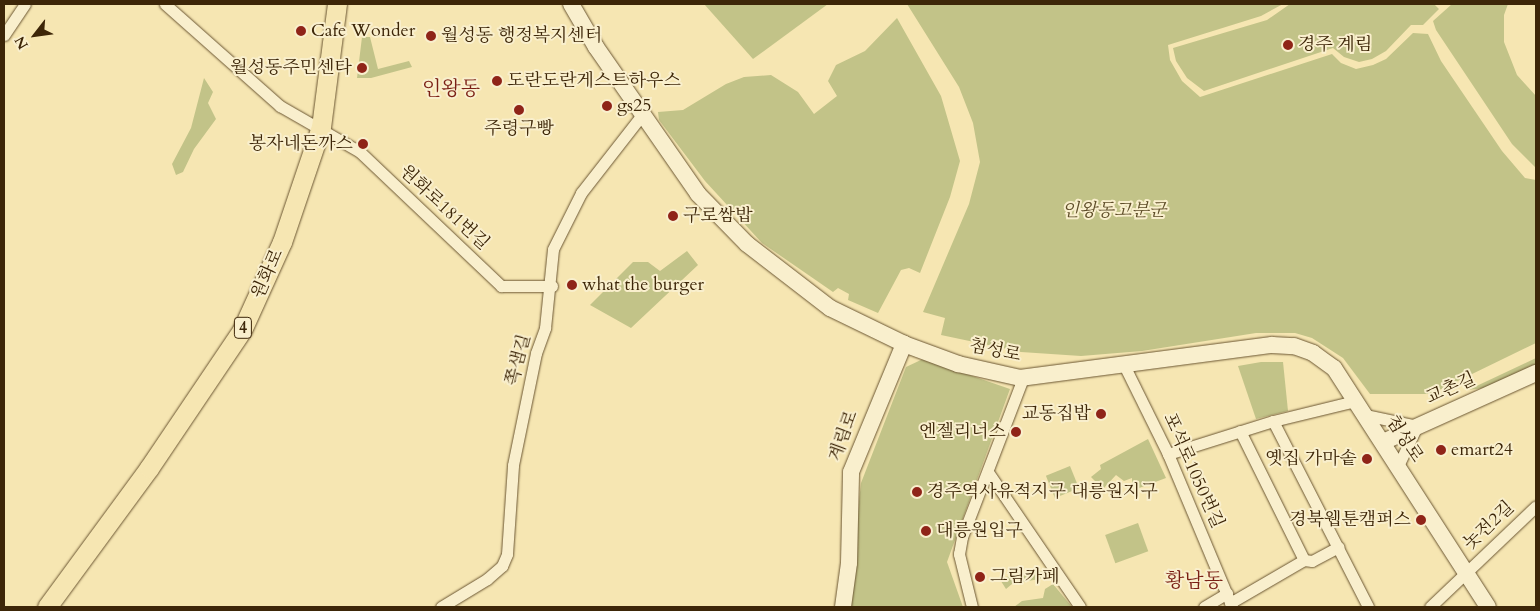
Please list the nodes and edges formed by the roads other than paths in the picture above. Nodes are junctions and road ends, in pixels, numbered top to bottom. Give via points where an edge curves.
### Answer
1 (25, 4) edge
2 (165, 4) edge
3 (337, 4) edge
4 (570, 4) edge
5 (4, 35) edge
6 (642, 115) junction
7 (321, 127) junction
8 (552, 286) junction
9 (904, 344) junction
10 (1124, 365) junction
11 (1023, 378) junction
12 (1534, 378) edge
13 (1355, 401) junction
14 (1365, 415) junction
15 (1273, 420) junction
16 (1417, 426) junction
17 (1240, 431) junction
18 (1383, 442) junction
19 (1168, 454) junction
20 (1398, 466) junction
21 (988, 472) junction
22 (1536, 506) edge
23 (1338, 548) junction
24 (1304, 560) junction
25 (1466, 572) junction
26 (1230, 601) edge
27 (47, 607) edge
28 (441, 607) edge
29 (843, 607) edge
30 (972, 607) edge
31 (1080, 607) edge
32 (1204, 607) edge
33 (1368, 607) edge
34 (1430, 607) edge
35 (1488, 607) edge

1 - 5 street
2 - 7 street, 원화로181번길 via 280,106
3 - 7 main road, 원화로 / 4
4 - 6 street, 첨성로
6 - 8 street, 쪽샘길 via 568,214 553,249
6 - 9 street, 첨성로 via 698,194 774,267 830,308
7 - 8 street, 원화로181번길 via 360,152 501,286
7 - 27 main road, 원화로 / 4 via 282,242 242,330 154,460
8 - 28 street, 쪽샘길 via 512,465 507,554 502,566 488,579
9 - 11 street, 첨성로 via 958,364
9 - 29 street, 계림로 via 851,472 849,563
10 - 11 street, 첨성로
10 - 13 street, 첨성로 via 1272,345 1294,346 1314,353 1334,368
10 - 19 street, 포석로1050번길
11 - 21 street
12 - 16 street, 교촌길
13 - 14 street, 첨성로
13 - 15 street
14 - 16 street
14 - 18 street, 첨성로
15 - 17 street
15 - 23 street
16 - 18 street, 교촌길
16 - 20 street
17 - 19 street
17 - 24 street
18 - 20 street, 첨성로
19 - 26 street, 포석로1050번길
20 - 25 street, 첨성로
21 - 30 street via 959,554
21 - 31 street
22 - 25 street, 놋전2길
23 - 24 street via 1312,561
23 - 33 street
24 - 26 street
25 - 34 street, 놋전2길
25 - 35 street, 첨성로
26 - 32 street

